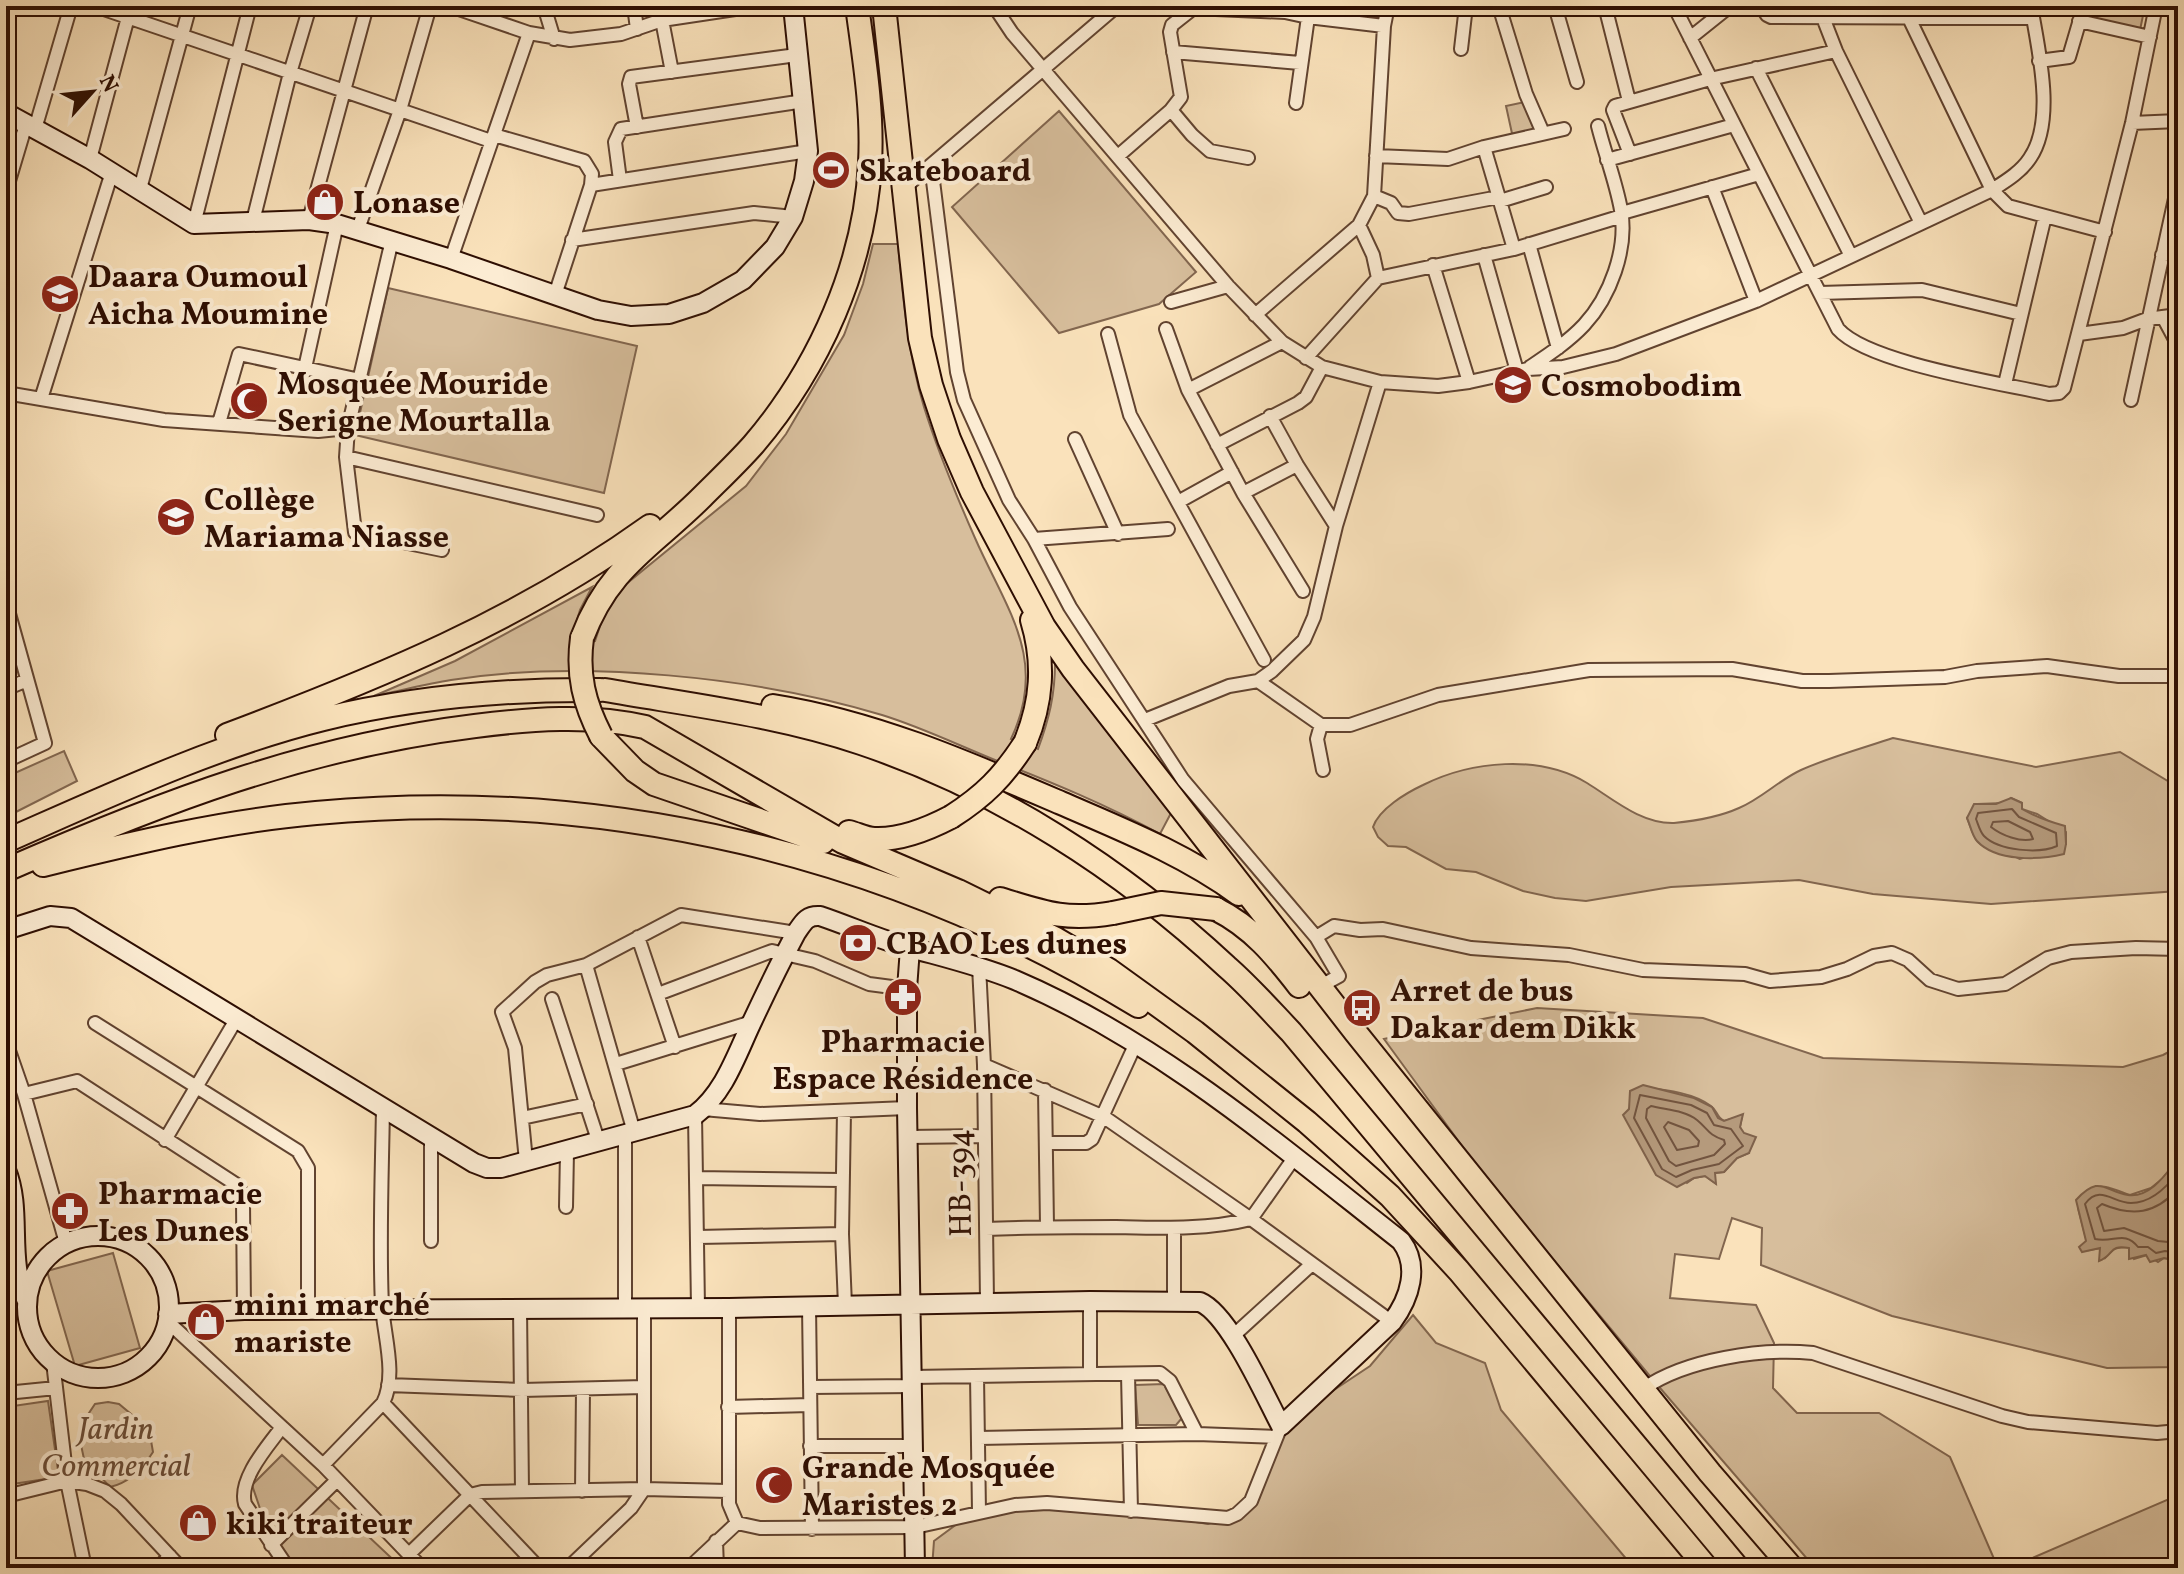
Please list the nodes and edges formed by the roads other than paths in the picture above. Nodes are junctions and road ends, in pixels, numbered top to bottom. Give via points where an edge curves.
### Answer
1 (11, 6) edge
2 (71, 6) edge
3 (95, 6) edge
4 (190, 6) edge
5 (250, 6) edge
6 (310, 6) edge
7 (367, 6) edge
8 (430, 6) edge
9 (450, 6) edge
10 (544, 6) edge
11 (634, 6) edge
12 (755, 6) edge
13 (793, 6) edge
14 (857, 6) edge
15 (884, 6) edge
16 (994, 6) edge
17 (1117, 6) edge
18 (1388, 6) edge
19 (1466, 6) edge
20 (1499, 6) edge
21 (1555, 6) edge
22 (1605, 6) edge
23 (1674, 6) edge
24 (1730, 6) edge
25 (1761, 6) edge
26 (2084, 6) edge
27 (2156, 6) edge
28 (1194, 7) edge
29 (1822, 11) edge
30 (1908, 11) edge
31 (130, 12) edge
32 (684, 12) edge
33 (2032, 12) edge
34 (1308, 17) junction
35 (662, 20) junction
36 (2079, 21) junction
37 (6, 23) edge
38 (1384, 26) junction
39 (637, 29) junction
40 (529, 33) junction
41 (182, 36) junction
42 (2150, 37) junction
43 (1690, 38) junction
44 (554, 39) junction
45 (1461, 49) dead end
46 (1836, 51) junction
47 (1173, 52) junction
48 (237, 55) junction
49 (797, 55) junction
50 (2039, 61) junction
51 (1300, 63) junction
52 (1042, 68) junction
53 (1756, 68) junction
54 (672, 72) junction
55 (290, 73) junction
56 (1710, 79) junction
57 (1577, 82) dead end
58 (344, 91) junction
59 (804, 101) junction
60 (1629, 101) junction
61 (1296, 103) dead end
62 (400, 110) junction
63 (1171, 110) junction
64 (6, 113) edge
65 (2178, 121) edge
66 (2132, 123) junction
67 (1734, 125) junction
68 (31, 126) junction
69 (1598, 126) dead end
70 (637, 127) junction
71 (1564, 129) dead end
72 (1543, 133) junction
73 (493, 138) junction
74 (1484, 147) junction
75 (808, 151) junction
76 (1630, 154) junction
77 (1118, 156) junction
78 (1376, 156) junction
79 (1248, 158) dead end
80 (90, 159) junction
81 (1607, 160) junction
82 (931, 165) junction
83 (112, 172) junction
84 (1759, 174) junction
85 (620, 180) junction
86 (591, 185) junction
87 (2178, 185) edge
88 (1546, 187) dead end
89 (1712, 187) junction
90 (904, 188) junction
91 (140, 189) junction
92 (1992, 190) junction
93 (6, 191) edge
94 (1374, 196) junction
95 (1499, 199) junction
96 (1622, 214) junction
97 (2045, 216) junction
98 (793, 217) junction
99 (309, 220) junction
100 (253, 221) junction
101 (1921, 223) junction
102 (194, 224) junction
103 (337, 224) junction
104 (1359, 225) junction
105 (358, 229) junction
106 (2105, 232) junction
107 (392, 240) junction
108 (572, 240) junction
109 (1529, 244) junction
110 (1514, 249) junction
111 (2178, 253) edge
112 (1484, 255) junction
113 (2162, 255) junction
114 (1851, 256) junction
115 (451, 259) junction
116 (1433, 265) junction
117 (1811, 275) junction
118 (1378, 278) junction
119 (1228, 286) junction
120 (1820, 293) junction
121 (555, 295) junction
122 (1756, 301) junction
123 (1171, 302) dead end
124 (2021, 314) junction
125 (1255, 315) junction
126 (2178, 315) edge
127 (2163, 317) junction
128 (2147, 319) junction
129 (1166, 329) dead end
130 (1108, 334) dead end
131 (2079, 334) junction
132 (1282, 342) junction
133 (2178, 345) edge
134 (1558, 348) junction
135 (1306, 358) junction
136 (1322, 367) junction
137 (305, 368) junction
138 (1522, 370) junction
139 (360, 380) junction
140 (1380, 382) junction
141 (1469, 382) junction
142 (2005, 384) junction
143 (1188, 390) junction
144 (6, 393) edge
145 (41, 399) junction
146 (2131, 400) dead end
147 (1270, 416) junction
148 (219, 423) junction
149 (348, 428) junction
150 (1075, 439) dead end
151 (1217, 445) junction
152 (346, 457) junction
153 (1297, 465) junction
154 (1232, 472) junction
155 (723, 475) junction
156 (1243, 493) junction
157 (1009, 500) junction
158 (1178, 502) junction
159 (597, 515) dead end
160 (983, 515) junction
161 (1336, 526) junction
162 (1168, 529) dead end
163 (1118, 534) junction
164 (1034, 539) junction
165 (442, 550) dead end
166 (1006, 560) junction
167 (1303, 591) dead end
168 (6, 604) edge
169 (1264, 660) dead end
170 (2178, 676) edge
171 (27, 680) junction
172 (1258, 681) junction
173 (6, 689) edge
174 (605, 690) junction
175 (1145, 720) junction
176 (1321, 725) junction
177 (6, 761) edge
178 (1323, 770) dead end
179 (115, 793) junction
180 (781, 806) junction
181 (873, 839) junction
182 (6, 841) edge
183 (836, 843) junction
184 (894, 864) junction
185 (6, 872) edge
186 (1260, 909) junction
187 (6, 930) edge
188 (796, 933) junction
189 (638, 937) junction
190 (1316, 937) junction
191 (910, 948) junction
192 (2178, 949) edge
193 (785, 953) junction
194 (586, 965) junction
195 (979, 966) junction
196 (1319, 987) junction
197 (907, 989) junction
198 (658, 994) junction
199 (552, 999) dead end
200 (237, 1018) junction
201 (752, 1022) junction
202 (95, 1023) dead end
203 (6, 1042) edge
204 (1136, 1043) junction
205 (675, 1047) junction
206 (616, 1064) junction
207 (984, 1065) junction
208 (197, 1085) junction
209 (1266, 1089) junction
210 (1045, 1090) junction
211 (24, 1094) junction
212 (587, 1104) junction
213 (383, 1107) junction
214 (907, 1108) junction
215 (844, 1111) junction
216 (699, 1112) junction
217 (1104, 1117) junction
218 (522, 1118) junction
219 (630, 1134) junction
220 (431, 1136) junction
221 (984, 1136) junction
222 (909, 1137) junction
223 (165, 1140) junction
224 (599, 1143) junction
225 (1047, 1143) junction
226 (567, 1151) junction
227 (1294, 1158) junction
228 (526, 1161) junction
229 (6, 1170) edge
230 (697, 1178) junction
231 (841, 1180) junction
232 (566, 1207) dead end
233 (1251, 1219) junction
234 (1047, 1226) junction
235 (1174, 1228) junction
236 (986, 1229) junction
237 (842, 1234) junction
238 (698, 1237) junction
239 (431, 1241) dead end
240 (66, 1243) junction
241 (1312, 1264) junction
242 (13, 1283) edge
243 (27, 1301) junction
244 (1090, 1301) junction
245 (1174, 1301) junction
246 (987, 1302) junction
247 (912, 1304) junction
248 (845, 1305) junction
249 (809, 1306) junction
250 (634, 1307) junction
251 (698, 1307) junction
252 (382, 1308) junction
253 (520, 1308) junction
254 (729, 1308) junction
255 (244, 1310) junction
256 (308, 1310) junction
257 (168, 1318) junction
258 (1392, 1322) junction
259 (1233, 1336) junction
260 (53, 1362) junction
261 (1090, 1374) junction
262 (1128, 1374) junction
263 (977, 1376) junction
264 (913, 1381) junction
265 (388, 1385) junction
266 (644, 1387) junction
267 (810, 1387) junction
268 (56, 1388) junction
269 (583, 1389) junction
270 (1643, 1389) junction
271 (522, 1390) junction
272 (6, 1393) edge
273 (383, 1403) junction
274 (810, 1405) junction
275 (728, 1407) junction
276 (282, 1427) junction
277 (2178, 1431) edge
278 (1279, 1432) junction
279 (1197, 1434) junction
280 (1130, 1436) junction
281 (979, 1438) junction
282 (810, 1446) junction
283 (913, 1446) junction
284 (323, 1465) junction
285 (337, 1480) junction
286 (67, 1481) junction
287 (644, 1489) junction
288 (522, 1491) junction
289 (582, 1491) junction
290 (728, 1491) junction
291 (470, 1495) junction
292 (6, 1496) edge
293 (1131, 1511) junction
294 (979, 1512) junction
295 (737, 1523) junction
296 (915, 1527) junction
297 (812, 1529) junction
298 (716, 1541) junction
299 (271, 1545) junction
300 (170, 1556) junction
301 (6, 1559) edge
302 (414, 1563) edge
303 (7, 1568) edge
304 (85, 1568) edge
305 (158, 1568) edge
306 (181, 1568) edge
307 (288, 1568) edge
308 (539, 1568) edge
309 (568, 1568) edge
310 (689, 1568) edge
311 (717, 1568) edge
312 (915, 1568) edge
313 (1707, 1568) edge
314 (1738, 1568) edge
315 (1774, 1568) edge
316 (1792, 1568) edge

1 - 37 street
2 - 68 street
3 - 31 street
4 - 41 street
5 - 48 street
6 - 55 street
7 - 58 street
8 - 62 street
9 - 40 street
10 - 44 street
11 - 39 street
12 - 32 street
13 - 49 street
14 - 155 highway via 867,77 870,163 848,275 806,371 753,445
15 - 90 highway
16 - 52 street
17 - 52 street
18 - 38 street
19 - 45 street
20 - 72 street
21 - 57 street
22 - 60 street
23 - 43 street
24 - 43 street
25 - 29 street via 1771,17
26 - 36 street
27 - 42 street
28 - 34 street
28 - 47 street via 1172,25
29 - 30 street
29 - 46 street
30 - 33 street
30 - 92 street
31 - 41 street
31 - 80 street
32 - 35 street
33 - 50 street
34 - 38 street
34 - 51 street
35 - 39 street
35 - 54 street
36 - 42 street
36 - 50 street via 2069,57
38 - 78 street
39 - 44 street
40 - 44 street
40 - 73 street
41 - 48 street
41 - 91 street
42 - 66 street
43 - 56 street
46 - 53 street
46 - 101 street
47 - 51 street
47 - 63 street via 1181,97
48 - 55 street
48 - 102 street
49 - 54 street
49 - 59 street
50 - 92 street via 2043,124 2038,141 2016,174
51 - 61 street
52 - 77 street
52 - 82 street
53 - 56 street
53 - 114 street
54 - 70 street via 629,80
55 - 58 street
55 - 100 street
56 - 60 street
56 - 67 street
58 - 62 street
58 - 99 street
59 - 70 street
59 - 75 street
60 - 76 street via 1613,110
62 - 73 street
62 - 105 street
63 - 77 street
63 - 79 street via 1210,151
64 - 68 street
65 - 66 street
66 - 106 street
67 - 76 street
67 - 84 street
68 - 80 street
68 - 93 street
69 - 81 street
70 - 85 street via 621,129 616,136
71 - 72 street
72 - 74 street
73 - 86 street via 584,161 592,174
73 - 115 street
74 - 78 street via 1448,159
74 - 95 street
75 - 85 street
75 - 98 street
76 - 81 street
77 - 119 street
78 - 94 street
80 - 83 street
81 - 96 street
82 - 90 street
82 - 157 street via 957,372 964,400
83 - 91 street
83 - 145 street
84 - 89 street
84 - 117 street
85 - 86 street
86 - 108 street
87 - 113 street
88 - 95 street
89 - 96 street
89 - 122 street
90 - 160 highway via 920,338 931,385
91 - 102 street
92 - 97 street via 2008,206
92 - 101 street
94 - 95 street via 1391,203 1398,213 1409,214
94 - 104 street
95 - 110 street
96 - 109 street
96 - 134 street via 1621,246 1603,299 1585,325
97 - 106 street
97 - 124 street
98 - 108 street via 754,213
98 - 121 street via 775,247 743,280 687,309 631,316
99 - 100 street
99 - 103 street
100 - 102 street
101 - 114 street
103 - 105 street
103 - 137 street
104 - 118 street
104 - 125 street
105 - 107 street
106 - 131 street
107 - 115 street
107 - 139 street
108 - 121 street
109 - 110 street
109 - 134 street
110 - 112 street
111 - 113 street
112 - 116 street
112 - 138 street
113 - 128 street
114 - 117 street
115 - 121 street
116 - 118 street
116 - 141 street
117 - 120 street
117 - 122 street
118 - 135 street
119 - 123 street
119 - 125 street
120 - 124 street via 1922,290
120 - 142 street via 1846,338 1881,356
122 - 138 street via 1616,354
124 - 142 street
125 - 132 street
126 - 127 street
127 - 128 street
127 - 133 street
128 - 131 street
128 - 146 street
129 - 143 street
130 - 158 street via 1130,415
131 - 142 street via 2059,393
132 - 135 street
132 - 143 street
134 - 138 street
135 - 136 street
136 - 140 street
136 - 147 street via 1306,397
137 - 139 street
137 - 148 street via 239,354
138 - 141 street
139 - 149 street
140 - 141 street
140 - 161 street
143 - 151 street
144 - 145 street
145 - 148 street via 164,420
147 - 151 street
147 - 153 street
148 - 149 street via 318,431
149 - 152 street
150 - 163 street
151 - 154 street
152 - 159 street
152 - 165 street via 355,532
153 - 156 street
153 - 161 street
154 - 156 street
154 - 158 street
155 - 179 highway via 588,569 520,609 397,669 225,735
155 - 183 highway, bridge via 622,568 597,603 582,638 581,683 590,714 601,736 654,784
156 - 167 street
157 - 160 street
157 - 164 street
158 - 169 street
160 - 166 highway
161 - 172 street via 1304,640
162 - 163 street
163 - 164 street
164 - 175 street via 1070,607
166 - 181 highway, bridge via 1031,614 1042,662 1036,716 1025,743 981,798 951,817 920,831
166 - 186 highway via 1044,627
168 - 171 street
170 - 176 street via 2119,676 2047,666 1945,677 1802,681 1732,669 1589,670 1463,689 1350,725
171 - 173 street
171 - 177 street via 45,743
172 - 175 street via 1229,686
172 - 176 street
174 - 179 highway via 456,696 320,720
174 - 186 highway via 664,688 712,695 803,711 894,736 1178,855
174 - 314 highway via 766,717 862,743 973,789 1125,881 1230,969 1291,1032
175 - 190 street via 1183,780
176 - 178 street via 1317,739
179 - 182 highway
180 - 181 highway
180 - 183 highway
180 - 185 highway via 645,727 608,720 495,723 380,740 272,768 199,791
181 - 183 highway
183 - 184 highway
184 - 209 highway via 1056,939 1109,970
184 - 315 highway, bridge via 1064,917 1161,903 1216,909 1254,933
185 - 209 highway via 181,832 316,813 465,808 654,825 830,864 915,894 998,930 1121,995
186 - 196 highway
187 - 200 street via 50,916 71,918
188 - 189 street via 685,915
188 - 191 street via 804,920 820,916
188 - 193 street
189 - 194 street
189 - 198 street
190 - 192 street via 1334,926 1383,929 1471,948 1783,982 1835,973 1892,953 1930,980 1958,989 2005,984 2048,958 2071,952
190 - 196 street via 1339,976
191 - 195 street
191 - 197 street
193 - 197 street via 869,984
193 - 198 street via 772,951
193 - 201 street
194 - 206 street
194 - 218 street via 547,975 502,1012 515,1048
195 - 204 street
195 - 207 street, HB-394
196 - 270 highway
197 - 214 street
198 - 205 street
199 - 212 street
200 - 208 street
200 - 213 street
201 - 205 street
201 - 216 street via 723,1083
202 - 208 street
203 - 211 street
204 - 217 street
204 - 227 street
205 - 206 street
206 - 219 street
207 - 210 street
207 - 221 street, HB-394
208 - 223 street
208 - 256 street via 304,1158
209 - 313 highway via 1347,1156 1428,1235
210 - 217 street
210 - 225 street
211 - 223 street via 77,1081
211 - 240 street
212 - 218 street
212 - 224 street
213 - 220 street
213 - 252 street
214 - 215 street
214 - 222 street
215 - 216 street
215 - 231 street
216 - 219 street
216 - 230 street
217 - 225 street via 1086,1143
217 - 233 street
218 - 228 street
219 - 224 street
219 - 250 street
220 - 228 street via 487,1168
220 - 239 street
221 - 222 street
221 - 236 street, HB-394
222 - 247 street
223 - 255 street via 242,1193
224 - 226 street
225 - 234 street
226 - 228 street
226 - 232 street
227 - 233 street
227 - 258 street via 1407,1248 1413,1266 1409,1290
229 - 242 street via 12,1190
230 - 231 street
230 - 238 street
231 - 237 street
233 - 235 street
233 - 241 street
234 - 235 street
234 - 236 street
235 - 245 street
236 - 246 street, HB-394
237 - 238 street
237 - 248 street
238 - 251 street
240 - 243 street via 35,1273
240 - 257 street via 95,1236 138,1249 158,1271
241 - 258 street
241 - 259 street
242 - 243 street
243 - 260 street via 32,1335
244 - 245 street
244 - 246 street
244 - 261 street
245 - 259 street via 1207,1305
246 - 247 street
247 - 248 street
247 - 264 street
248 - 249 street
249 - 254 street
249 - 267 street
250 - 251 street
250 - 253 street
250 - 266 street
251 - 254 street
252 - 253 street
252 - 256 street
252 - 265 street
253 - 271 street
254 - 275 street
255 - 256 street
255 - 257 street
257 - 260 street via 151,1354 122,1374 86,1377
257 - 276 street
258 - 278 street
259 - 278 street
260 - 268 street
261 - 262 street
261 - 263 street
262 - 279 street via 1166,1375
262 - 280 street
263 - 264 street
263 - 281 street
264 - 267 street
264 - 283 street
265 - 271 street
265 - 273 street
266 - 269 street
266 - 287 street
267 - 274 street
268 - 272 street
268 - 286 street
269 - 271 street
269 - 289 street
270 - 277 street via 1714,1361 1792,1351 1813,1353 2028,1422
270 - 316 highway
271 - 288 street
273 - 284 street
273 - 291 street
274 - 275 street
274 - 282 street
275 - 290 street
276 - 284 street
276 - 299 street via 259,1458 243,1493
278 - 279 street
278 - 293 street via 1251,1501 1237,1514 1216,1518
279 - 280 street
280 - 281 street
280 - 293 street
281 - 294 street
282 - 283 street
282 - 297 street
283 - 296 street
284 - 285 street
285 - 299 street
285 - 302 street
286 - 292 street
286 - 300 street via 105,1491
286 - 304 street
287 - 289 street
287 - 290 street
287 - 309 street
288 - 289 street
288 - 291 street
290 - 295 street
291 - 302 street
291 - 308 street
293 - 294 street via 1047,1503
294 - 296 street
295 - 297 street
295 - 298 street
296 - 297 street
296 - 312 street
298 - 310 street
298 - 311 street
299 - 307 street
300 - 305 street
300 - 306 street
301 - 303 street

